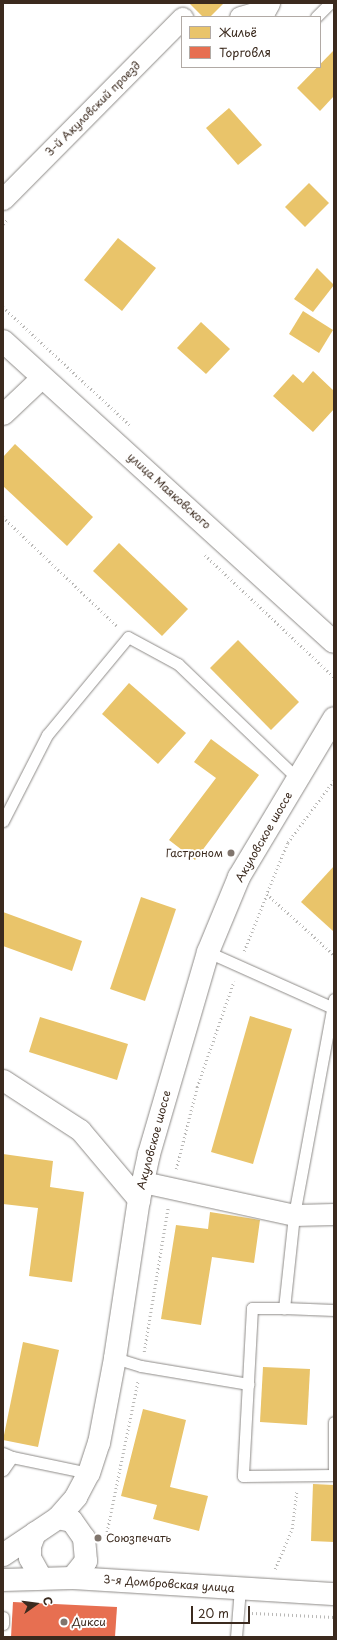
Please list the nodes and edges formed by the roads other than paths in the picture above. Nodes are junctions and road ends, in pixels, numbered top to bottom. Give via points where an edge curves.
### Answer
1 (269, 3) edge
2 (330, 3) edge
3 (181, 13) edge
4 (243, 16) edge
5 (317, 16) edge
6 (3, 199) edge
7 (3, 341) edge
8 (42, 377) junction
9 (3, 414) edge
10 (334, 642) edge
11 (334, 718) edge
12 (298, 779) junction
13 (3, 822) edge
14 (208, 952) junction
15 (333, 1003) edge
16 (3, 1080) edge
17 (141, 1191) junction
18 (294, 1214) junction
19 (334, 1214) edge
20 (284, 1308) junction
21 (334, 1310) edge
22 (115, 1358) junction
23 (248, 1384) junction
24 (334, 1422) edge
25 (8, 1455) edge
26 (3, 1470) edge
27 (89, 1473) junction
28 (333, 1475) edge
29 (58, 1518) junction
30 (35, 1533) junction
31 (3, 1555) edge
32 (41, 1578) junction
33 (72, 1578) junction
34 (3, 1580) edge
35 (240, 1588) junction
36 (334, 1594) edge
37 (3, 1617) edge
38 (3, 1620) edge
39 (3, 1624) edge
40 (236, 1637) edge

1 - 4 street via 264,10
2 - 5 lane
3 - 6 street, 3-й Акуловский проезд
7 - 8 street, улица Маяковского
8 - 9 street
8 - 10 street, улица Маяковского
11 - 12 street, Акуловское шоссе
12 - 13 lane via 178,664 128,637 46,735
12 - 14 street, Акуловское шоссе via 240,877
14 - 15 lane
14 - 17 street, Акуловское шоссе via 148,1154
15 - 18 lane
16 - 17 street via 80,1130
17 - 18 street via 171,1188
17 - 22 street, Акуловское шоссе
18 - 19 street
18 - 20 lane
20 - 21 lane
20 - 23 lane via 252,1308
22 - 23 lane via 141,1366
22 - 27 street, Акуловское шоссе via 99,1443
23 - 28 lane via 243,1476
24 - 28 lane
25 - 26 lane
25 - 27 lane
27 - 29 street, Акуловское шоссе via 76,1498
29 - 30 street, Акуловское шоссе
29 - 33 street via 72,1521 84,1538 86,1561
30 - 31 street, Акуловское шоссе
30 - 32 street via 30,1546 30,1558
32 - 33 street, 3-я Домбровская улица
32 - 34 street, 3-я Домбровская улица
33 - 35 street, 3-я Домбровская улица
35 - 36 street, 3-я Домбровская улица
35 - 40 lane
37 - 38 lane
38 - 39 lane

